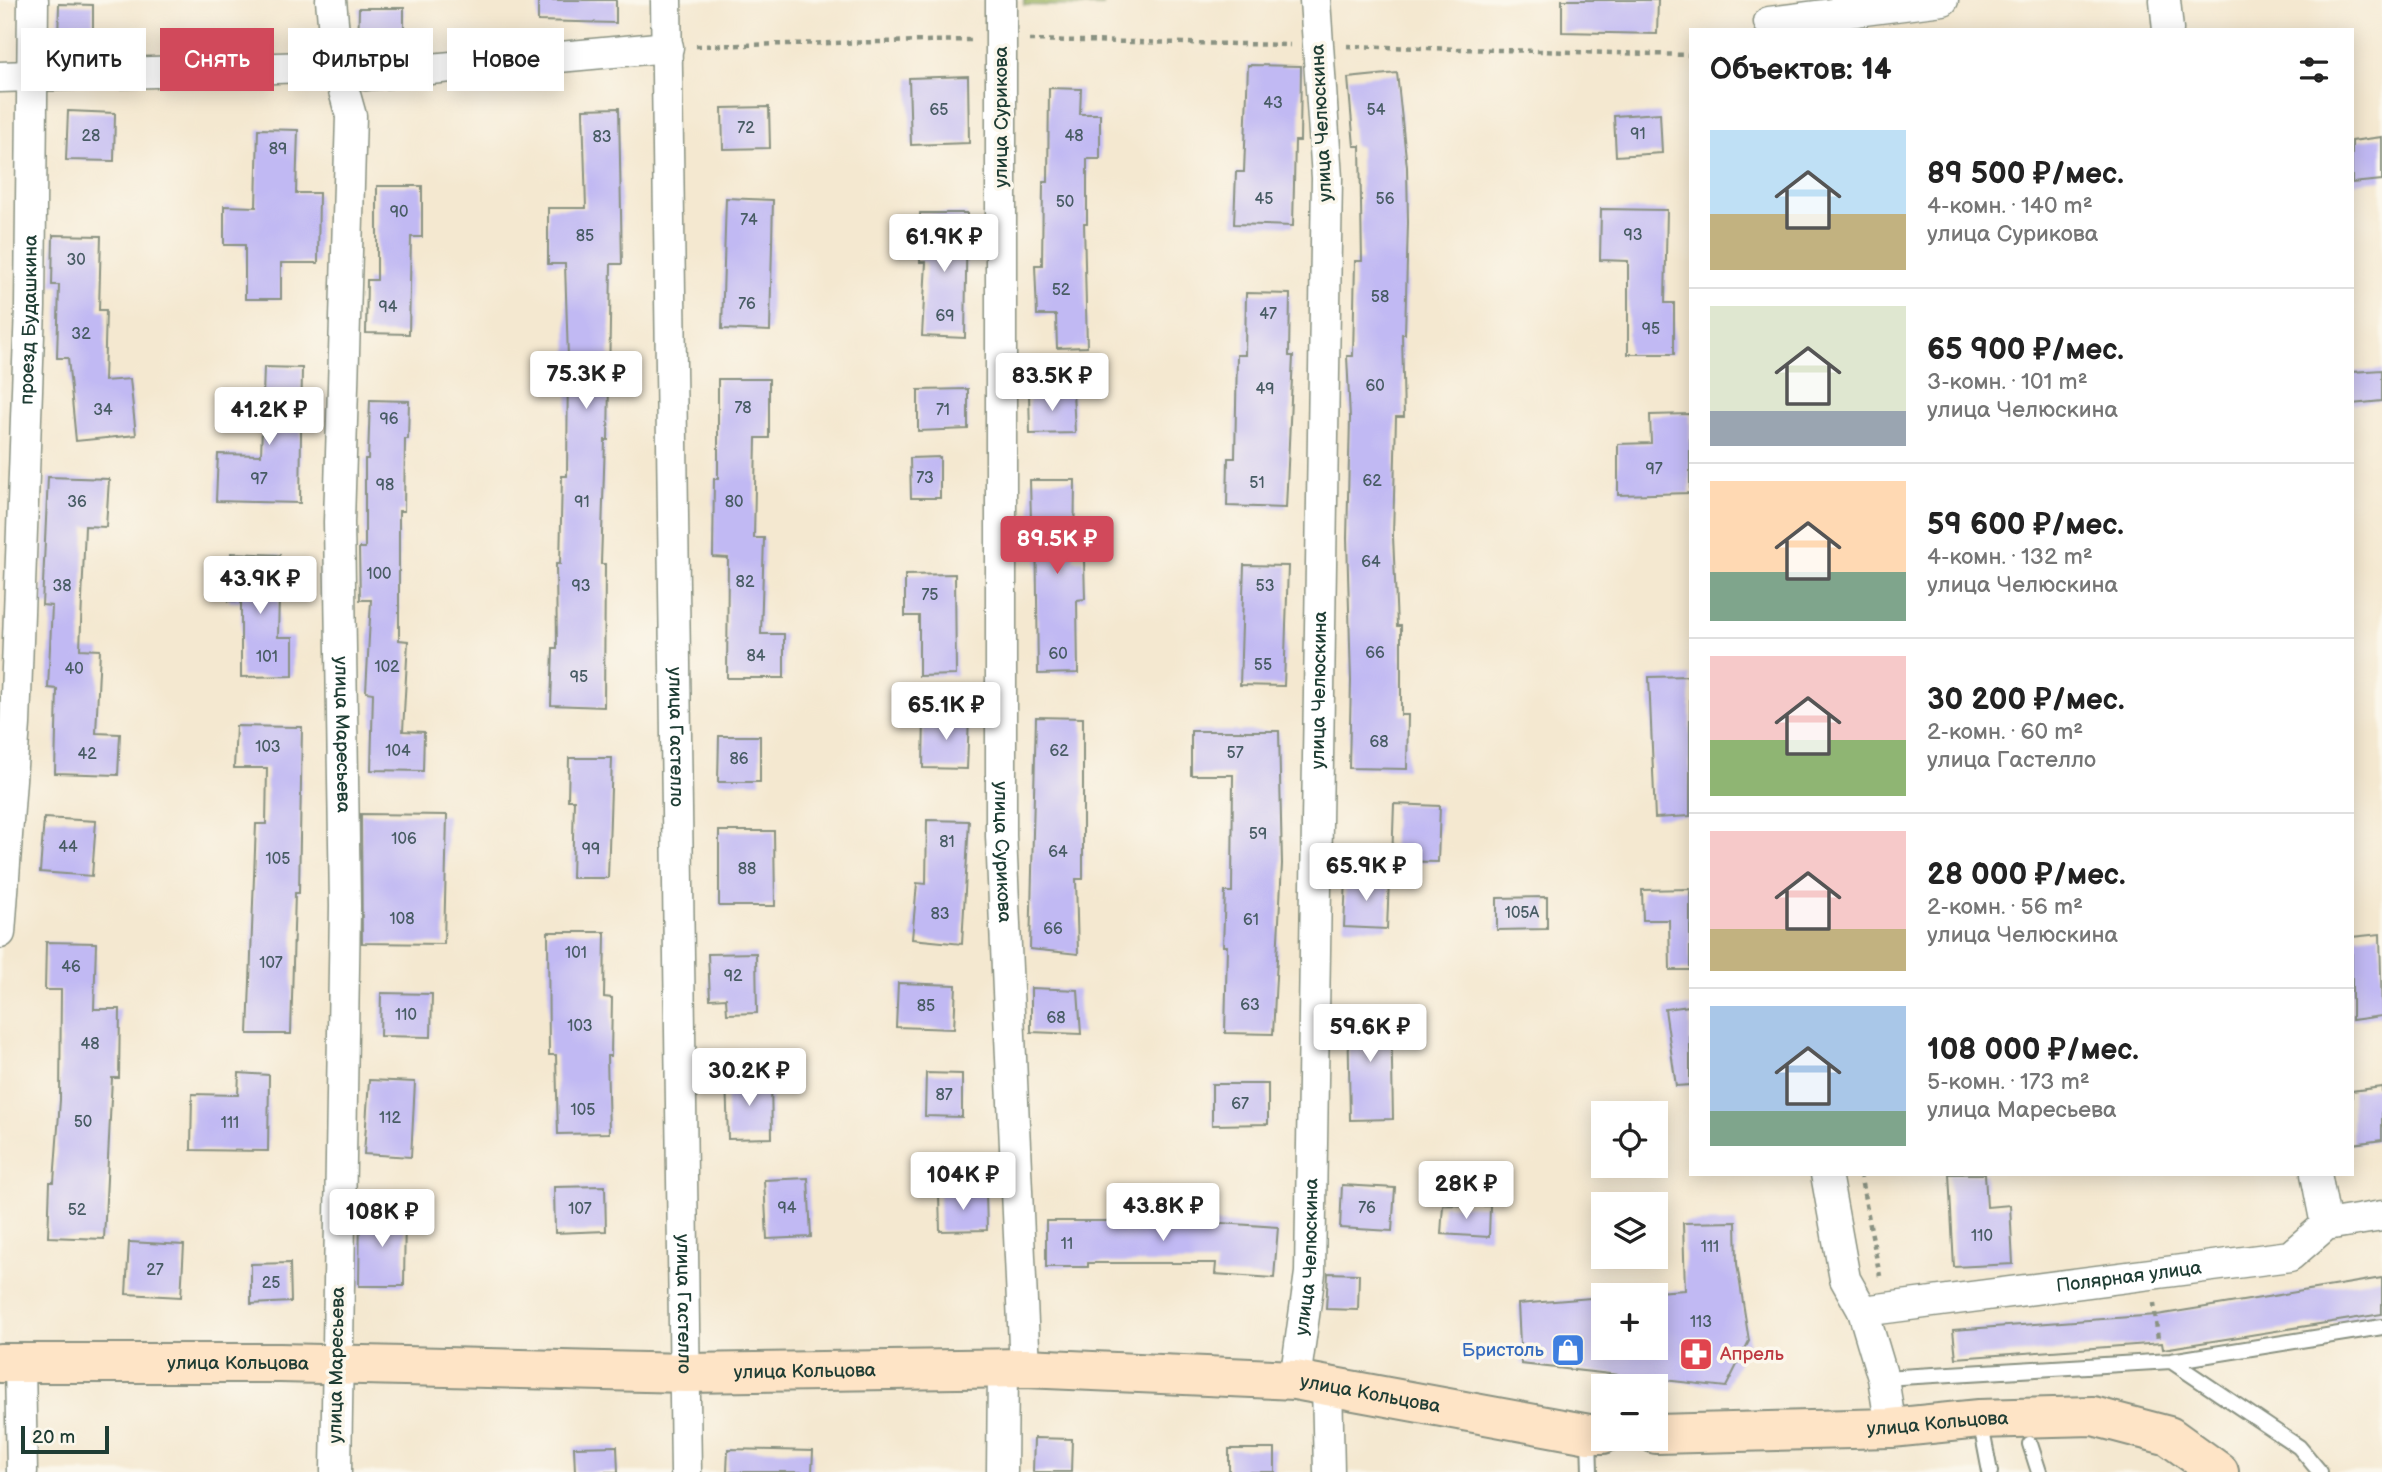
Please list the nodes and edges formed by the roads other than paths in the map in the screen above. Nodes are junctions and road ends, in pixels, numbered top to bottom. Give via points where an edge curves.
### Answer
1 (33, 0) edge
2 (331, 0) edge
3 (666, 0) edge
4 (1001, 0) edge
5 (1315, 0) edge
6 (1943, 0) edge
7 (2165, 0) edge
8 (1769, 17) edge
9 (33, 28) edge
10 (334, 28) edge
11 (2168, 28) edge
12 (668, 47) junction
13 (288, 68) edge
14 (433, 69) edge
15 (146, 72) edge
16 (21, 77) edge
17 (0, 78) edge
18 (32, 91) edge
19 (344, 91) edge
20 (0, 933) edge
21 (1826, 1176) edge
22 (2316, 1176) edge
23 (2382, 1216) edge
24 (2326, 1225) junction
25 (1863, 1311) junction
26 (2382, 1326) edge
27 (2166, 1361) junction
28 (10, 1363) edge
29 (337, 1364) junction
30 (1014, 1369) junction
31 (686, 1373) junction
32 (1883, 1378) junction
33 (1311, 1381) junction
34 (1979, 1419) junction
35 (1891, 1428) junction
36 (1591, 1433) edge
37 (1668, 1434) edge
38 (2030, 1444) dead end
39 (1593, 1451) edge
40 (22, 1472) edge
41 (336, 1472) edge
42 (686, 1472) edge
43 (1002, 1472) edge
44 (1329, 1472) edge
45 (1590, 1472) edge
46 (1990, 1472) edge
47 (2039, 1472) edge
48 (2219, 1472) edge
49 (2320, 1472) edge

1 - 9 street, проезд Будашкина
2 - 10 street, улица Маресьева
3 - 12 street, улица Гастелло
4 - 30 street, улица Сурикова via 1001,836
5 - 33 street, улица Челюскина via 1327,178
6 - 8 street
7 - 11 street
12 - 14 street
12 - 31 street, улица Гастелло
13 - 15 street
16 - 17 street
18 - 20 street, проезд Будашкина via 30,307 16,710
19 - 29 street, улица Маресьева via 351,116 339,522 345,906
21 - 25 street via 1845,1279
22 - 24 street
23 - 24 street
24 - 25 street, Полярная улица via 2290,1256
25 - 32 street
26 - 27 lane
27 - 32 lane
27 - 49 lane via 2299,1447
28 - 29 street, улица Кольцова
28 - 40 street
29 - 31 street, улица Кольцова
29 - 41 street, улица Маресьева
30 - 31 street, улица Кольцова
30 - 33 street, улица Кольцова
30 - 43 street, улица Сурикова
31 - 42 street, улица Гастелло
32 - 35 street
33 - 36 street, улица Кольцова
33 - 44 street, улица Челюскина
34 - 35 street, улица Кольцова
34 - 46 lane
34 - 48 street, улица Кольцова via 2094,1416 2169,1436
35 - 37 street, улица Кольцова
38 - 47 lane
39 - 45 lane

